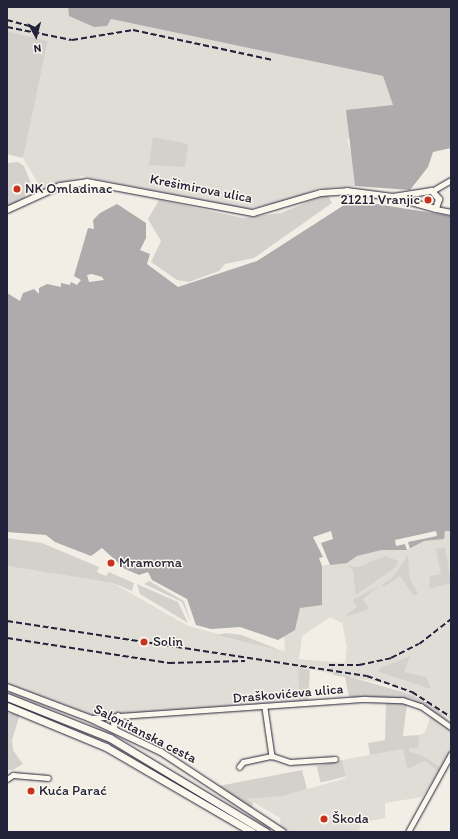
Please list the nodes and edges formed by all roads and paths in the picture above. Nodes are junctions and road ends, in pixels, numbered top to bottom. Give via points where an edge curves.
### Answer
1 (451, 180) edge
2 (432, 191) junction
3 (393, 197) junction
4 (436, 209) junction
5 (7, 210) edge
6 (451, 212) edge
7 (7, 687) edge
8 (7, 697) edge
9 (7, 706) edge
10 (265, 708) junction
11 (118, 715) junction
12 (89, 718) junction
13 (451, 727) edge
14 (115, 730) junction
15 (451, 754) edge
16 (272, 756) junction
17 (335, 759) dead end
18 (239, 767) dead end
19 (48, 778) dead end
20 (7, 779) edge
21 (252, 832) edge
22 (266, 832) edge
23 (283, 832) edge
24 (408, 832) edge

1 - 2 street
2 - 3 main road
2 - 4 main road via 439,200
3 - 4 main road
3 - 5 main road, Krešimirova ulica via 347,191 321,193 253,213 87,182 60,186
4 - 6 street
7 - 12 main road, Salonitanska cesta
8 - 22 highway via 110,738
9 - 21 highway via 106,747
10 - 11 street, Draškovićeva ulica
10 - 13 street, Draškovićeva ulica via 365,699 402,700 421,706
10 - 16 street
11 - 12 street, Draškovićeva ulica
11 - 14 street via 113,723
12 - 14 main road, Salonitanska cesta
14 - 23 main road, Salonitanska cesta via 179,762
15 - 24 street
16 - 17 street via 290,762
16 - 18 street via 243,762
19 - 20 street via 13,775

